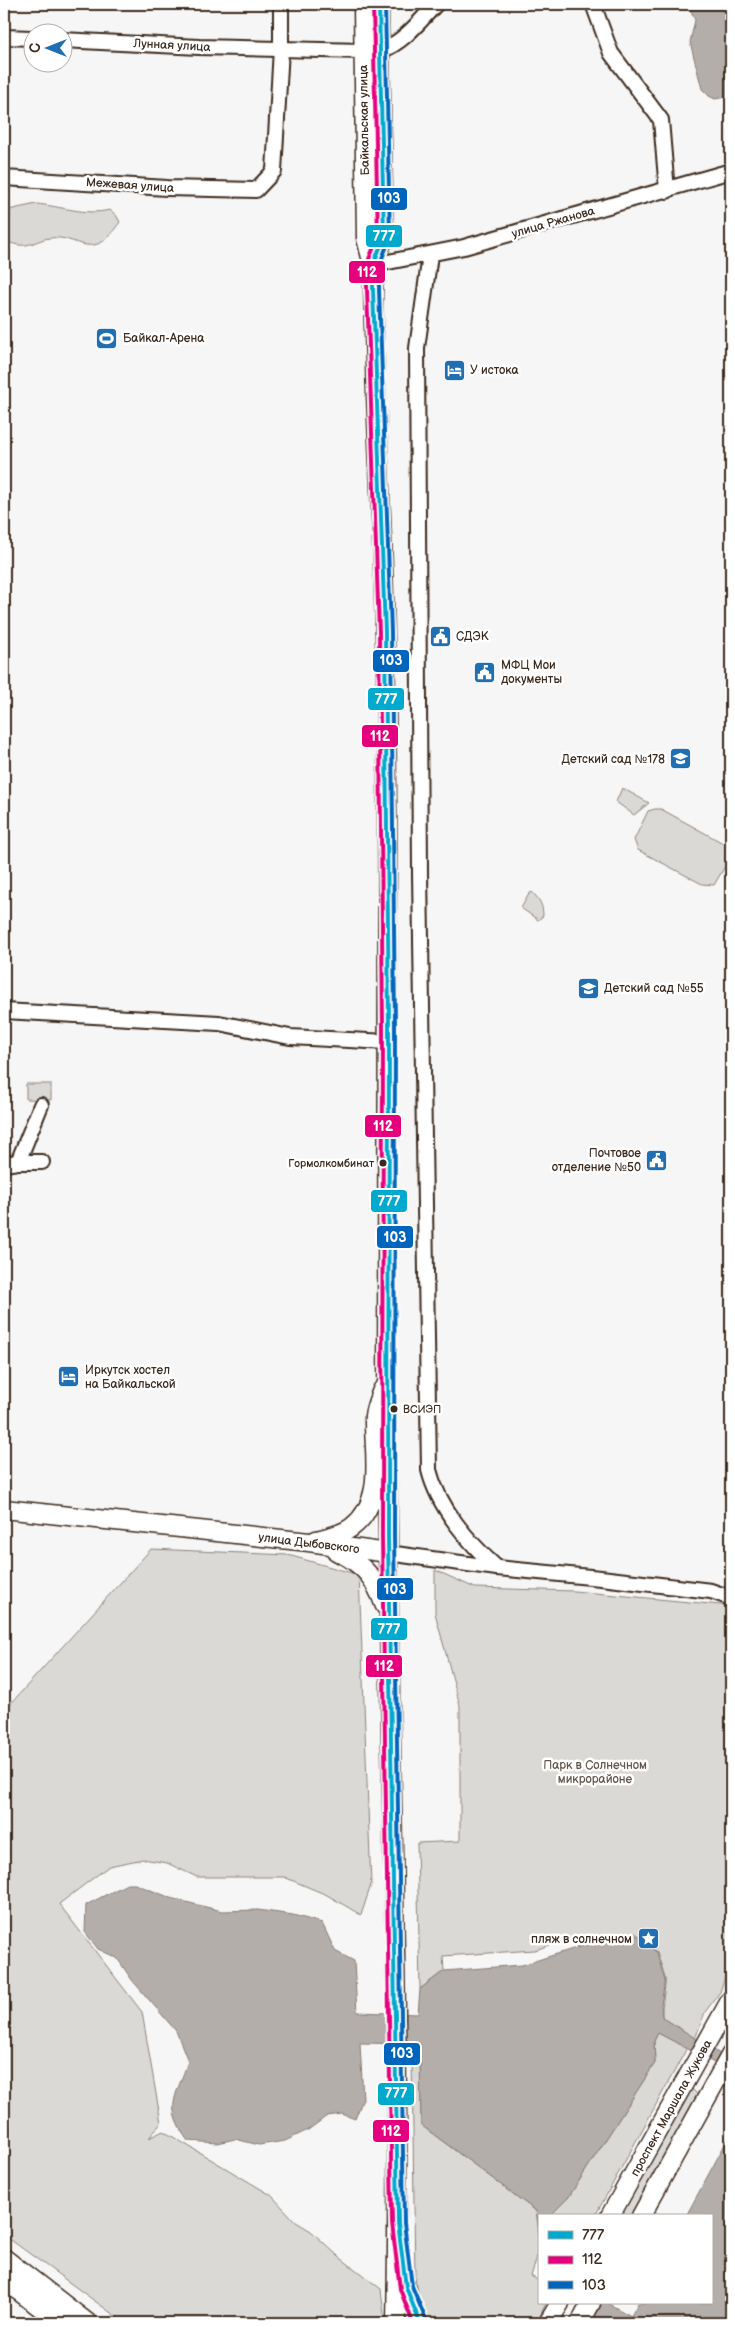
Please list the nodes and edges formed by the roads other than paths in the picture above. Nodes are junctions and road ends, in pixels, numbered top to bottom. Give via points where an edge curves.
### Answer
1 (281, 4) edge
2 (363, 4) edge
3 (379, 4) edge
4 (436, 4) edge
5 (593, 4) edge
6 (4, 37) edge
7 (22, 38) edge
8 (72, 40) edge
9 (281, 49) junction
10 (371, 51) junction
11 (731, 171) edge
12 (4, 178) edge
13 (667, 191) junction
14 (430, 255) junction
15 (373, 265) junction
16 (4, 1011) edge
17 (388, 1042) junction
18 (42, 1105) dead end
19 (18, 1162) junction
20 (42, 1162) dead end
21 (4, 1164) edge
22 (386, 1376) junction
23 (4, 1509) edge
24 (315, 1543) junction
25 (388, 1554) junction
26 (497, 1568) junction
27 (731, 1598) edge
28 (388, 1615) junction
29 (731, 2000) edge
30 (731, 2054) edge
31 (611, 2214) edge
32 (642, 2214) edge
33 (398, 2223) junction
34 (4, 2258) edge
35 (4, 2280) edge
36 (590, 2304) edge
37 (559, 2305) edge
38 (61, 2323) edge
39 (88, 2323) edge
40 (396, 2323) edge
41 (420, 2323) edge
42 (548, 2323) edge
43 (580, 2323) edge

1 - 9 street
2 - 10 main road, Байкальская улица
3 - 10 main road, Байкальская улица
4 - 10 street via 413,29 390,47
5 - 13 street via 611,53 661,120
6 - 7 street
8 - 9 street, Лунная улица
9 - 10 street, Лунная улица
9 - 12 street, Межевая улица via 274,171 256,190
10 - 15 main road, Байкальская улица via 366,238
11 - 13 street, улица Ржанова
13 - 14 street, улица Ржанова
14 - 15 street, улица Ржанова
14 - 26 street via 417,348 420,873 429,1470 434,1488 450,1513 478,1552
15 - 17 main road, Байкальская улица via 385,632
16 - 17 street via 204,1022 290,1037
17 - 22 main road
18 - 19 street
19 - 20 street
19 - 21 street
22 - 24 main road via 374,1413 375,1484 372,1500 352,1528
22 - 25 main road
23 - 24 main road, улица Дыбовского
24 - 25 main road, улица Дыбовского
24 - 28 main road via 360,1564 378,1588
25 - 26 street, улица Дыбовского
25 - 28 main road
26 - 27 street, улица Дыбовского via 711,1591
28 - 33 main road
29 - 31 main road, проспект Маршала Жукова
30 - 32 main road, проспект Маршала Жукова
33 - 40 main road
33 - 41 main road via 403,2275 412,2308
34 - 39 main road
35 - 38 main road
36 - 43 main road
37 - 42 main road

